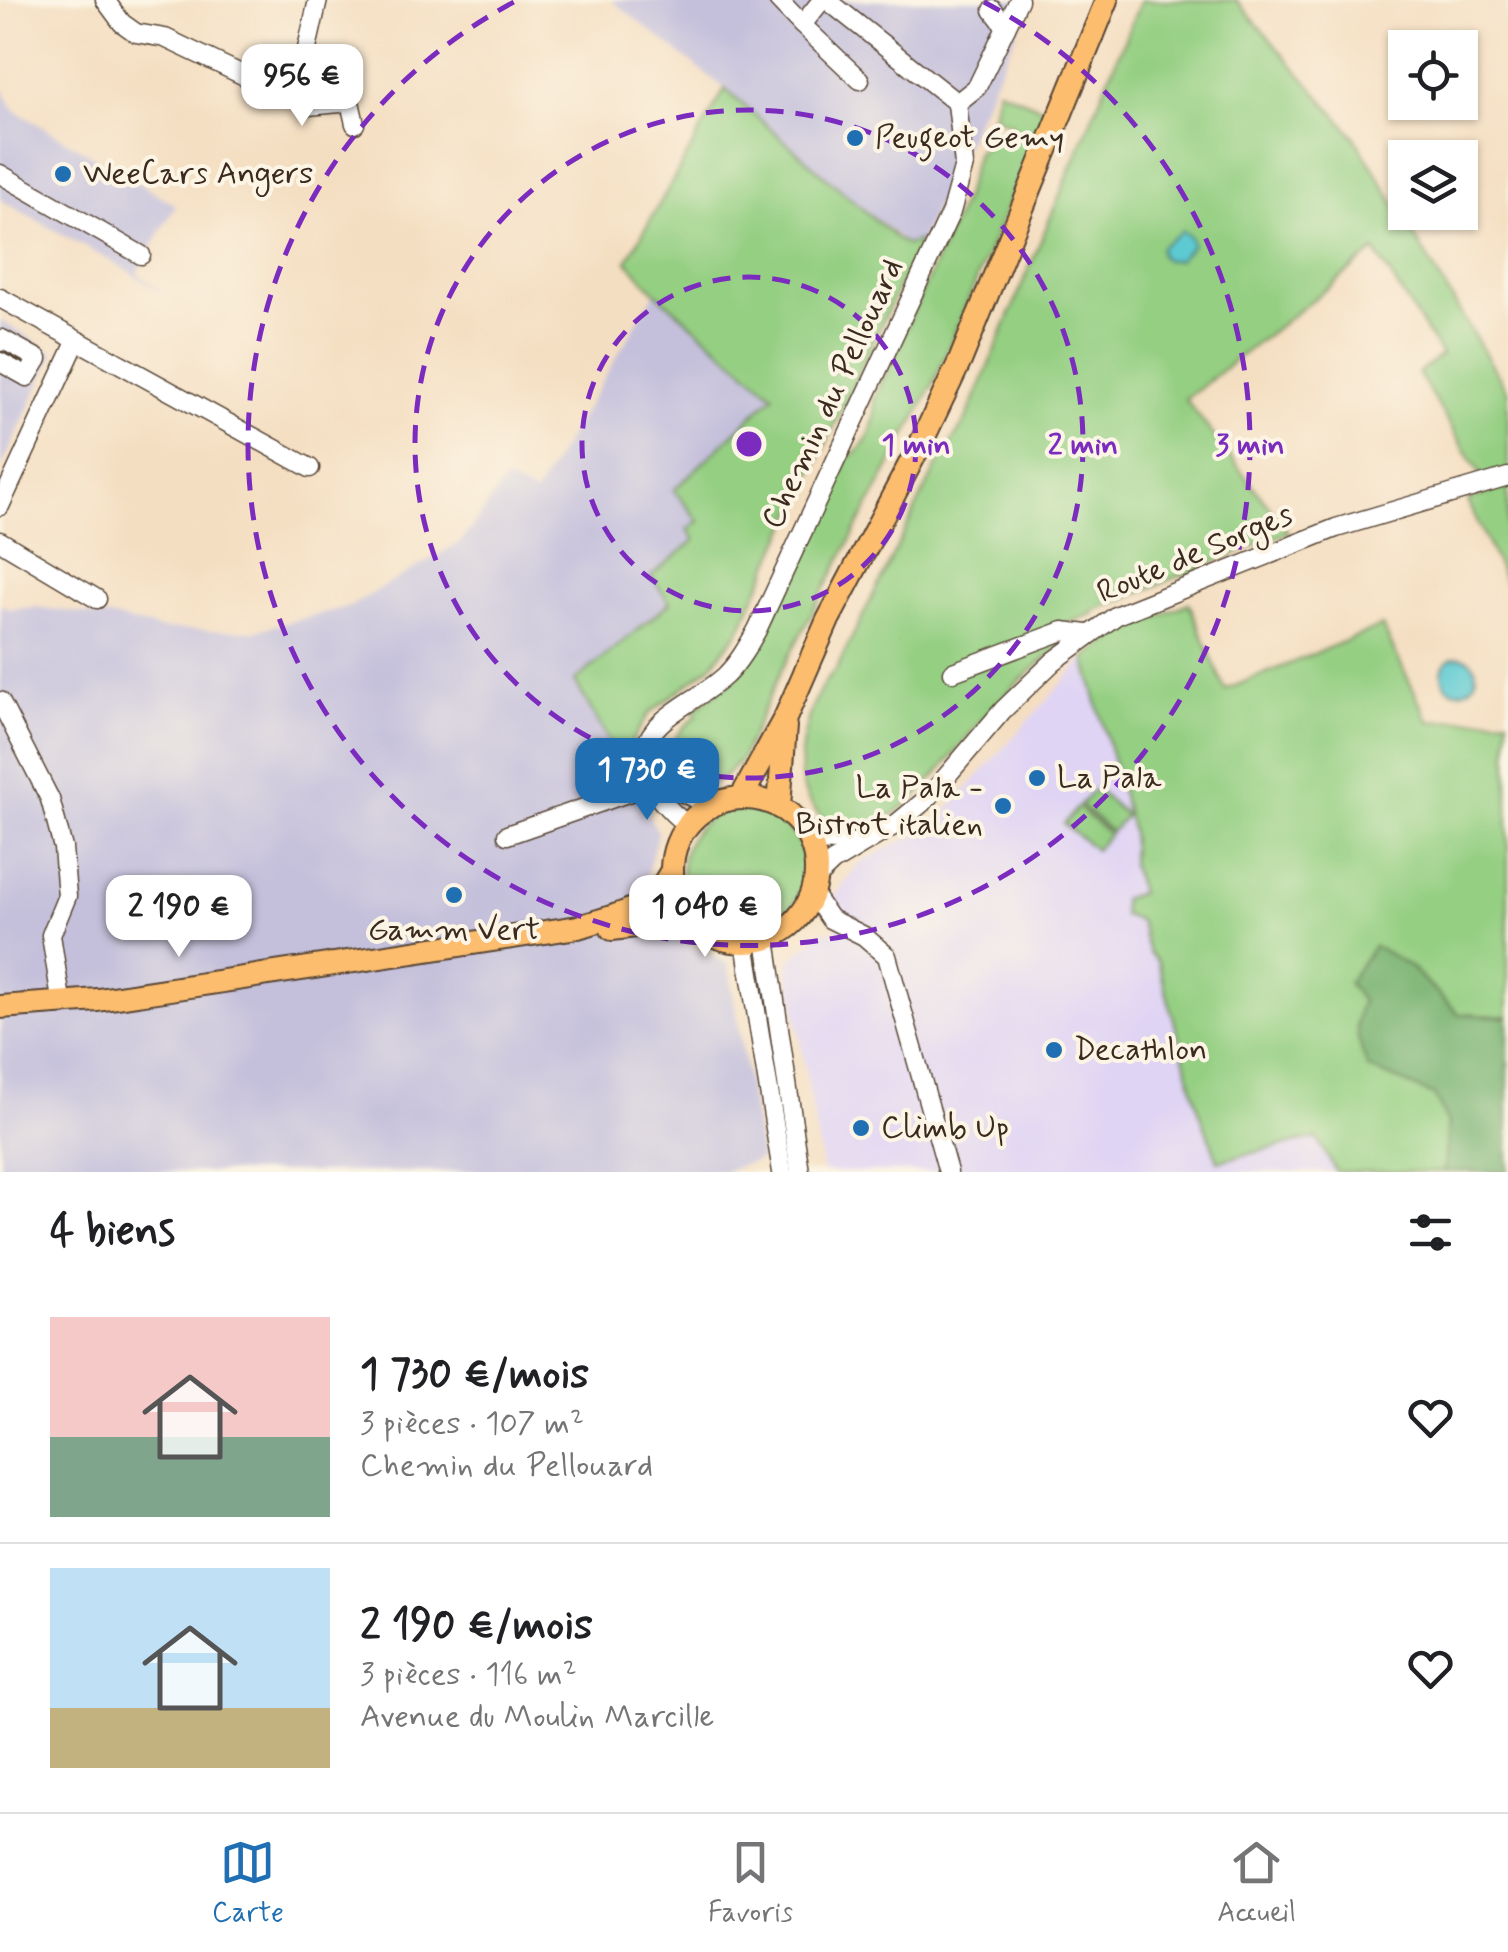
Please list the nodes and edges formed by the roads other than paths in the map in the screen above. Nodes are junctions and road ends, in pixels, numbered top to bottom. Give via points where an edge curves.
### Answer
1 (105, 0) edge
2 (318, 0) edge
3 (778, 0) edge
4 (824, 0) edge
5 (1019, 0) edge
6 (1107, 0) edge
7 (993, 10) dead end
8 (802, 25) junction
9 (1006, 27) junction
10 (860, 80) dead end
11 (297, 93) junction
12 (957, 103) junction
13 (354, 124) dead end
14 (0, 174) edge
15 (141, 256) dead end
16 (0, 298) edge
17 (1, 340) edge
18 (76, 342) junction
19 (0, 362) edge
20 (310, 468) dead end
21 (1508, 477) edge
22 (0, 506) edge
23 (0, 541) edge
24 (98, 599) dead end
25 (1087, 634) junction
26 (953, 672) dead end
27 (0, 701) edge
28 (786, 716) junction
29 (650, 784) junction
30 (741, 798) junction
31 (710, 806) junction
32 (779, 807) junction
33 (687, 825) junction
34 (507, 835) dead end
35 (810, 842) junction
36 (864, 843) junction
37 (671, 872) junction
38 (814, 886) junction
39 (691, 920) junction
40 (578, 927) junction
41 (755, 940) junction
42 (61, 1000) junction
43 (98, 1000) junction
44 (0, 1007) edge
45 (0, 1023) edge
46 (782, 1172) edge
47 (800, 1172) edge
48 (948, 1172) edge

1 - 11 street via 136,33 166,38
2 - 11 street
3 - 8 street
4 - 8 street
4 - 12 street
5 - 9 street
6 - 28 main road via 960,361
7 - 9 street
8 - 10 street
9 - 12 street via 977,87
11 - 13 street via 308,106 350,102
12 - 29 street, Chemin du Pellouard via 964,165 952,212 745,651 726,674 660,723 643,760
14 - 15 street
16 - 18 street
17 - 19 street via 38,359 27,377
18 - 20 street
18 - 22 street
21 - 25 street, Route de Sorges via 1336,528 1118,615
23 - 24 street
25 - 26 street via 1062,631
25 - 36 street, Route de Sorges via 1003,710 928,798
27 - 42 street via 50,800 62,848 67,896 51,935
28 - 30 main road
28 - 32 main road
29 - 31 street
29 - 33 street
29 - 34 street
30 - 31 main road
30 - 32 main road
31 - 33 main road
32 - 35 main road
33 - 37 main road
35 - 36 street
35 - 38 main road
36 - 38 street, Route de Sorges via 833,862
37 - 39 main road
37 - 40 main road via 633,912
38 - 41 main road via 786,928
38 - 48 street via 830,919 886,956
39 - 40 main road
39 - 41 main road via 725,940
40 - 43 main road
41 - 46 street
41 - 47 street
42 - 43 main road
42 - 44 main road
43 - 45 main road

